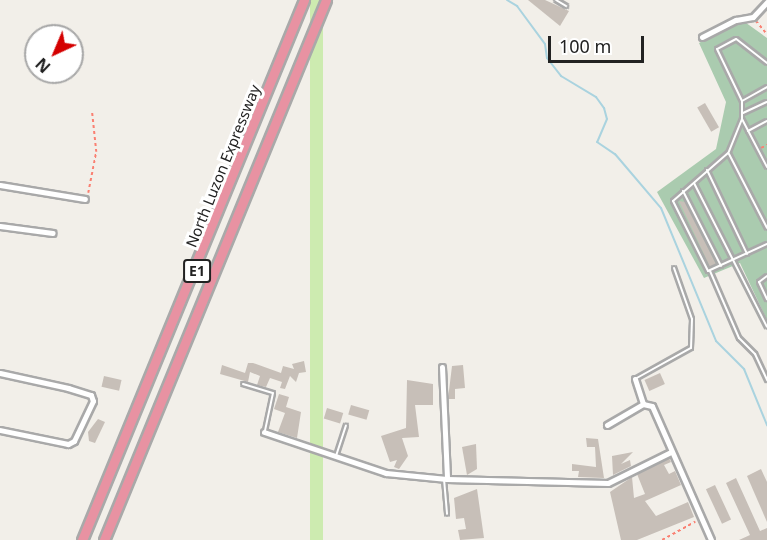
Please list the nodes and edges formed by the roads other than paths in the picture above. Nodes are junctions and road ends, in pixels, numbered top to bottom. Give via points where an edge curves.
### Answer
1 (304, 0) edge
2 (326, 0) edge
3 (556, 0) edge
4 (767, 2) edge
5 (566, 6) dead end
6 (702, 37) dead end
7 (767, 63) edge
8 (767, 87) edge
9 (742, 101) junction
10 (767, 102) edge
11 (743, 113) junction
12 (742, 119) junction
13 (767, 121) edge
14 (748, 131) junction
15 (728, 153) junction
16 (767, 167) edge
17 (707, 170) junction
18 (694, 182) junction
19 (0, 184) edge
20 (683, 191) junction
21 (85, 199) road end
22 (0, 226) edge
23 (767, 228) edge
24 (53, 233) dead end
25 (767, 244) edge
26 (747, 254) junction
27 (733, 260) junction
28 (721, 266) junction
29 (674, 268) dead end
30 (710, 271) junction
31 (767, 276) edge
32 (767, 299) edge
33 (767, 327) edge
34 (442, 367) dead end
35 (0, 372) edge
36 (635, 379) joint
37 (767, 380) edge
38 (243, 384) dead end
39 (643, 404) junction
40 (607, 425) dead end
41 (346, 426) dead end
42 (0, 430) edge
43 (265, 432) joint
44 (671, 452) junction
45 (336, 456) junction
46 (445, 479) junction
47 (447, 514) dead end
48 (82, 540) edge
49 (104, 540) edge
50 (711, 540) edge

1 - 48 highway, North Luzon Expressway / E1
2 - 49 highway, E1
3 - 5 lane
4 - 6 street via 753,17
7 - 9 lane via 736,39 717,49
8 - 9 lane
9 - 11 lane
10 - 11 lane
11 - 12 lane
12 - 14 lane
12 - 15 lane
13 - 14 lane
14 - 16 lane
15 - 17 lane
15 - 23 lane
17 - 18 lane
17 - 26 lane
18 - 20 lane
18 - 27 lane
19 - 21 street
20 - 28 lane
20 - 30 lane via 673,202
22 - 24 street
25 - 26 lane
26 - 27 lane
27 - 28 lane
27 - 33 lane
28 - 30 lane
29 - 36 lane via 692,319 691,348
30 - 37 lane via 740,338 755,354
31 - 32 lane via 759,282
34 - 46 street
35 - 42 street via 68,388 90,395 93,400 74,441 68,444
36 - 39 street
38 - 43 lane via 273,393
39 - 40 street
39 - 44 street via 652,406
41 - 45 lane
43 - 45 street
44 - 46 street via 608,483
44 - 50 street
45 - 46 street via 386,473
46 - 47 lane

